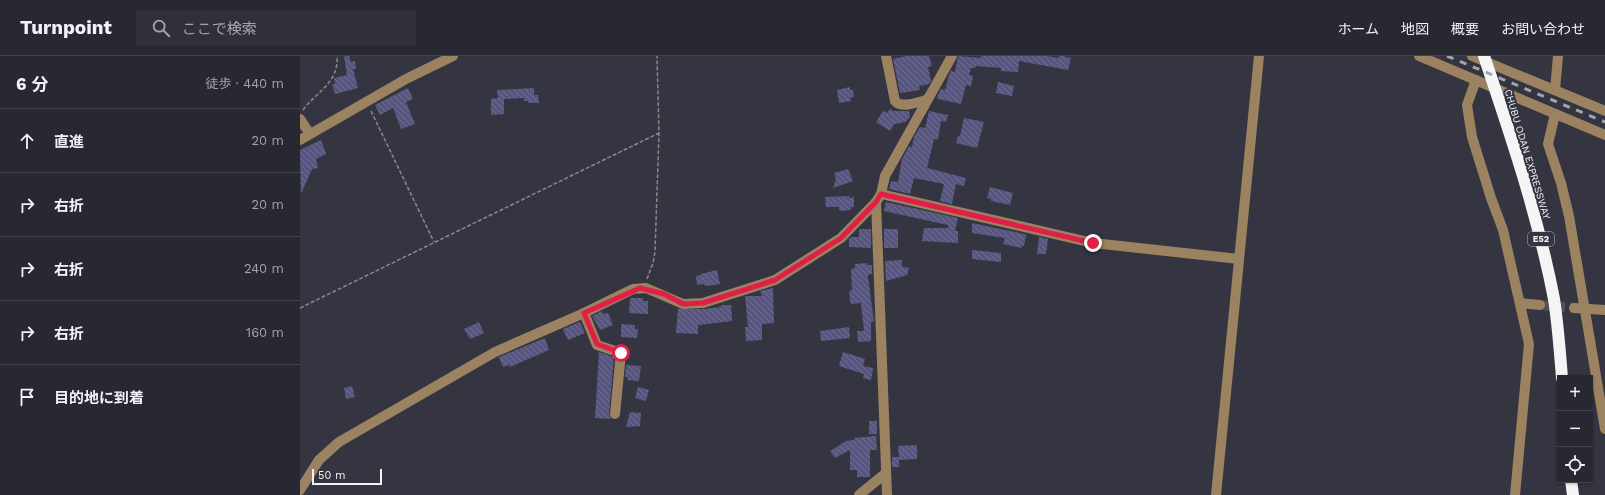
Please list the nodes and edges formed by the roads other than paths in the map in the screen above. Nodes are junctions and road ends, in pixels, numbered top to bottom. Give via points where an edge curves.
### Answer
1 (453, 56) edge
2 (886, 56) edge
3 (952, 56) edge
4 (1259, 56) edge
5 (1419, 56) edge
6 (1472, 56) edge
7 (1484, 56) edge
8 (1558, 56) edge
9 (1476, 80) junction
10 (1555, 90) junction
11 (927, 100) junction
12 (1605, 111) edge
13 (1555, 114) junction
14 (301, 119) edge
15 (310, 134) junction
16 (1605, 135) edge
17 (300, 140) edge
18 (878, 198) junction
19 (1239, 259) junction
20 (1520, 303) junction
21 (1540, 305) tunnel mouth
22 (1579, 308) junction
23 (1605, 310) edge
24 (584, 313) junction
25 (1562, 375) edge
26 (615, 414) dead end
27 (1605, 429) edge
28 (886, 472) junction
29 (1571, 483) edge
30 (300, 490) edge
31 (859, 495) edge
32 (887, 495) edge
33 (1219, 495) edge
34 (1515, 495) edge
35 (1573, 495) edge

1 - 15 street via 406,79
2 - 11 street via 897,104
3 - 11 street
4 - 19 street
5 - 9 street
6 - 10 street
7 - 25 highway, CHUBU ODAN EXPRESSWAY / E52 via 1539,232 1554,300
8 - 10 street
9 - 13 street
9 - 20 street via 1467,105 1472,137 1504,230
10 - 12 street
11 - 18 street via 885,176
13 - 16 street
13 - 22 street via 1548,144 1569,216
14 - 15 street
15 - 17 street
18 - 19 street via 1093,243
18 - 24 street via 841,238 775,280 703,303 678,302 646,288 633,289
18 - 28 street
19 - 33 street
20 - 21 street
20 - 34 street via 1529,344
22 - 23 street
22 - 27 street
24 - 26 street via 597,344 621,353
24 - 30 street via 495,352 339,442 319,460
28 - 31 street
28 - 32 street
29 - 35 highway

